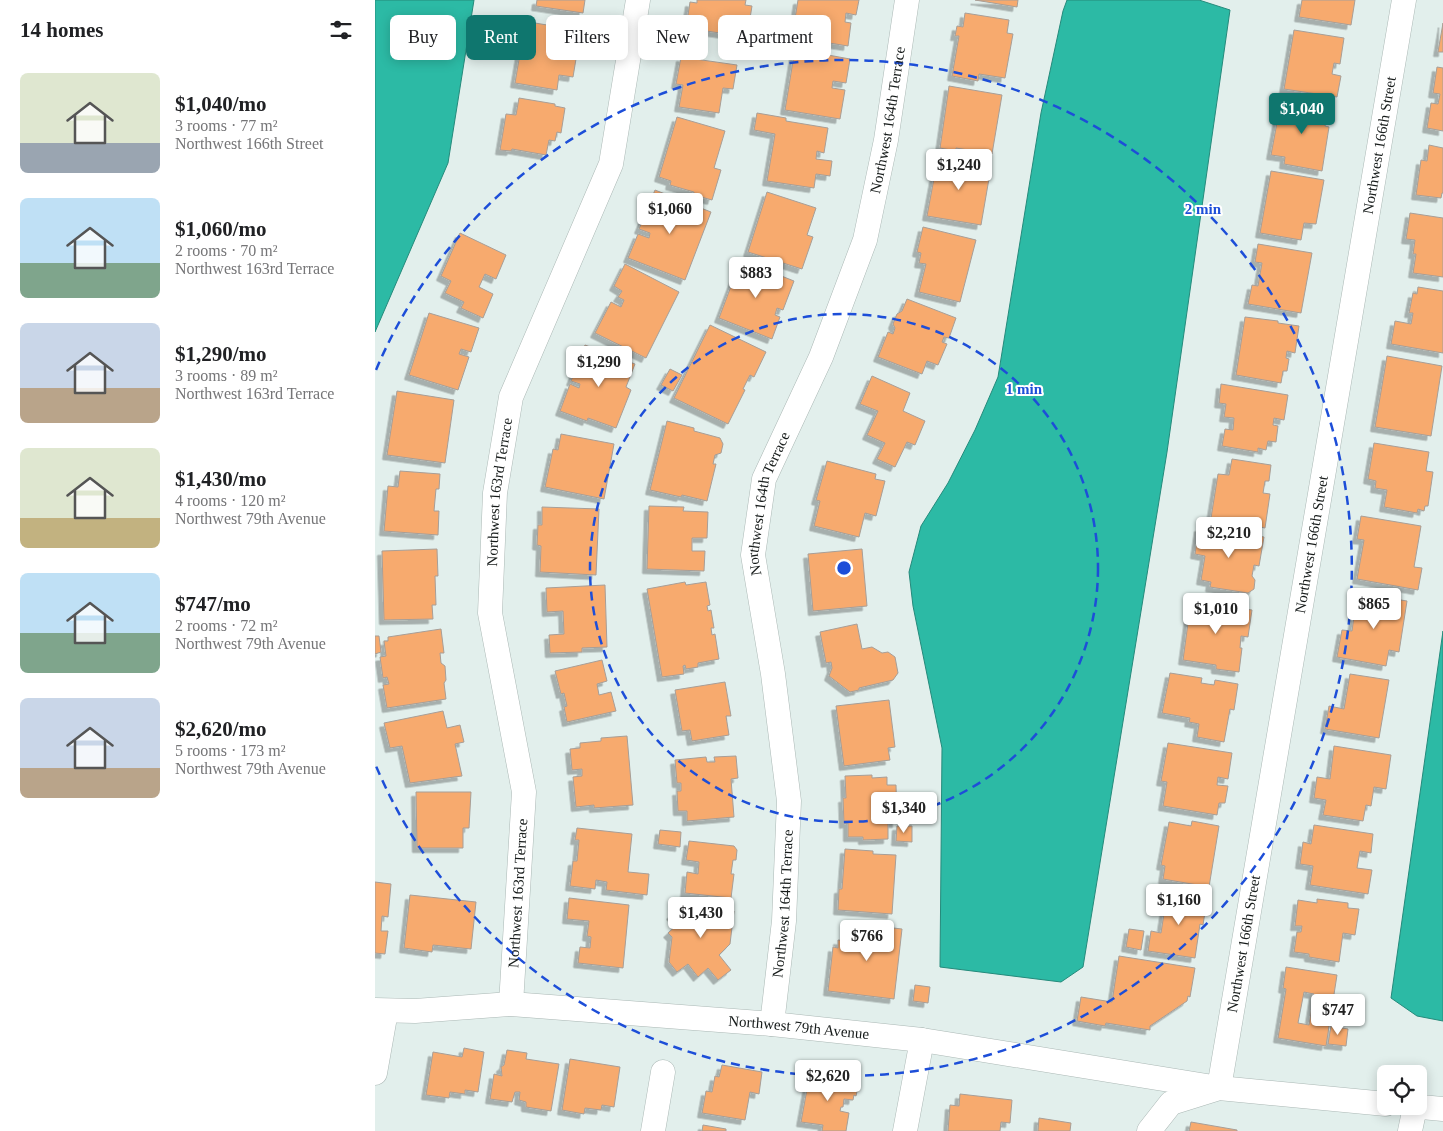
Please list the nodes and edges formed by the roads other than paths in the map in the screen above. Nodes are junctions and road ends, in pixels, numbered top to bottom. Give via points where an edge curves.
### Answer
1 (638, 0) edge
2 (907, 0) edge
3 (1404, 0) edge
4 (511, 1004) junction
5 (380, 1011) edge
6 (772, 1024) junction
7 (921, 1040) junction
8 (663, 1072) dead end
9 (375, 1073) edge
10 (1219, 1088) junction
11 (1377, 1103) edge
12 (1427, 1107) edge
13 (1443, 1109) edge
14 (1412, 1115) edge
15 (653, 1131) edge
16 (905, 1131) edge
17 (1149, 1131) edge
18 (1411, 1131) edge

1 - 4 street, Northwest 163rd Terrace via 611,164 511,397 495,493 490,613 524,792
2 - 6 street, Northwest 164th Terrace via 886,140 865,240 821,357 764,479 753,555 773,674 789,801 784,921
3 - 10 street, Northwest 166th Street
4 - 5 street, Northwest 79th Avenue
4 - 6 street, Northwest 79th Avenue
5 - 9 street
6 - 7 street, Northwest 79th Avenue
7 - 10 street, Northwest 79th Avenue
7 - 16 street
8 - 15 street
10 - 11 street, Northwest 79th Avenue
10 - 17 street, Northwest 79th Avenue via 1171,1103
12 - 13 street
14 - 18 street

